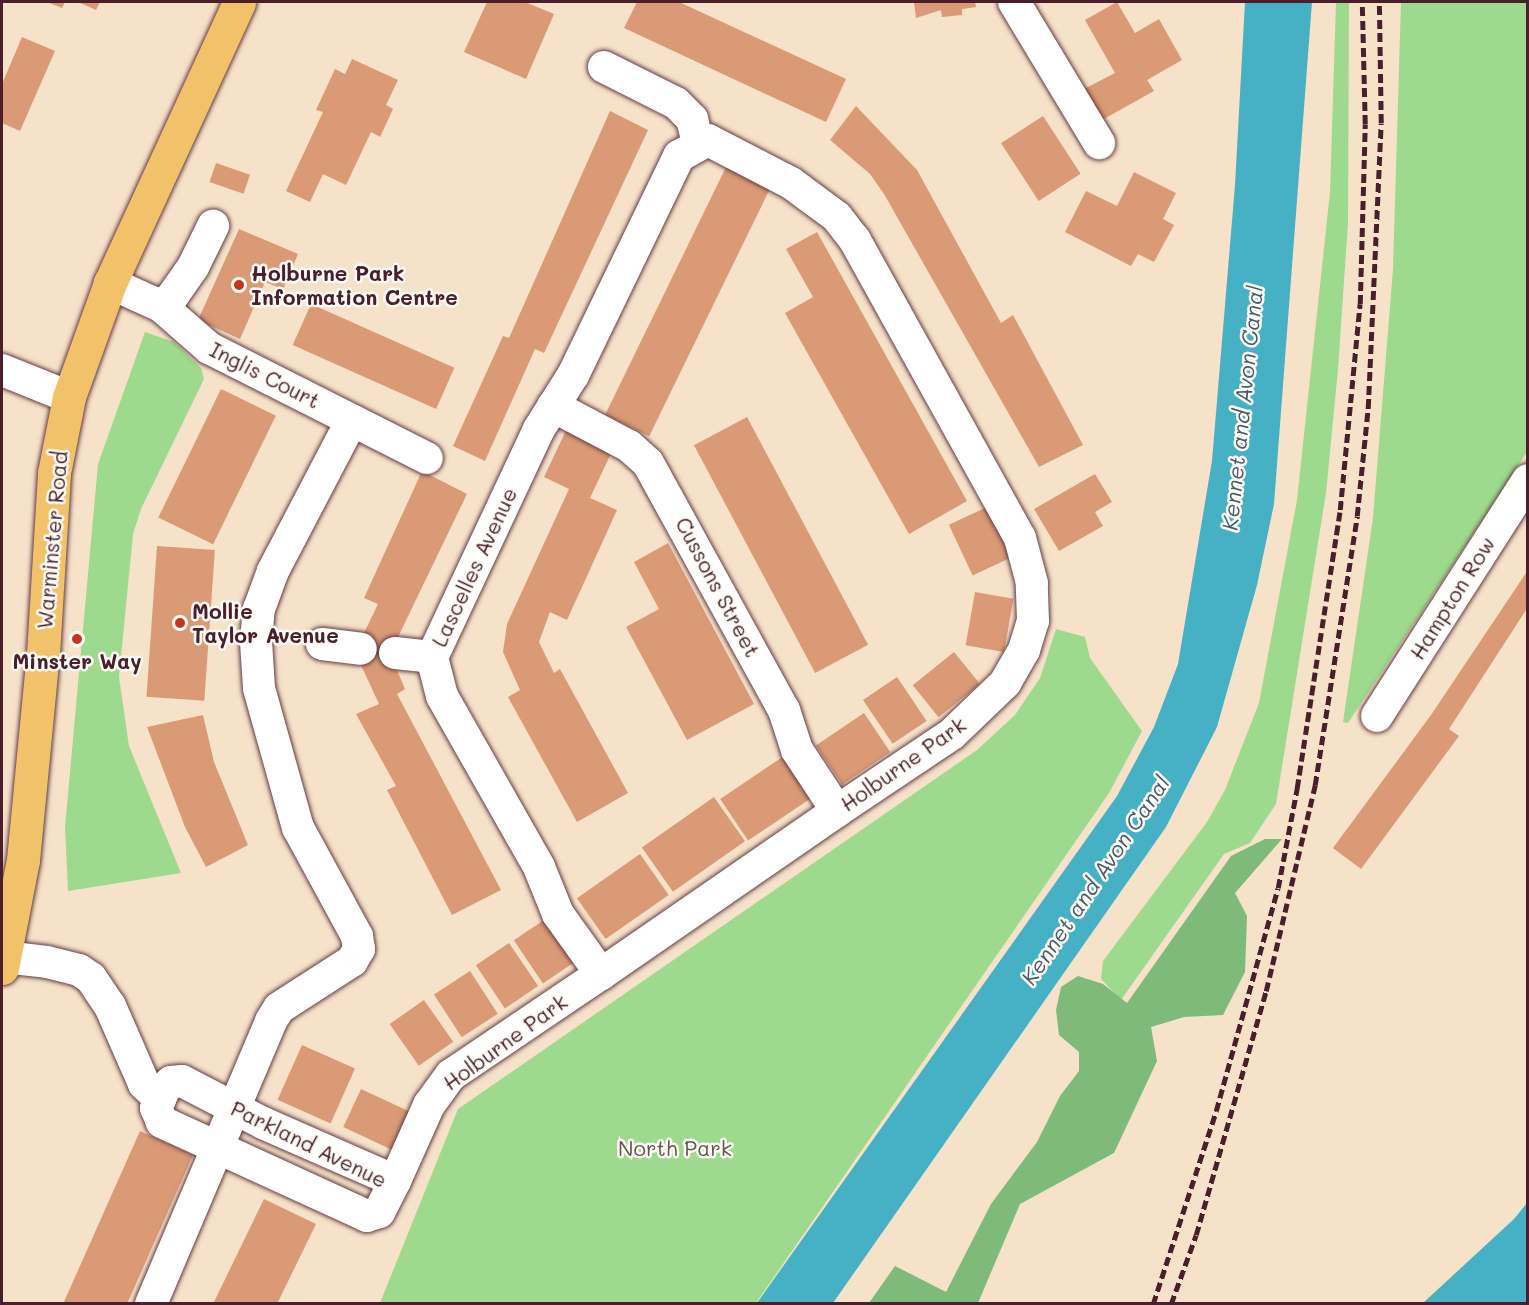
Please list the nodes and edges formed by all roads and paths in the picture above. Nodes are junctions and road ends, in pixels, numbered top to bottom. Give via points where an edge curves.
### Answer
1 (239, 2) edge
2 (1014, 2) edge
3 (604, 67) dead end
4 (1099, 143) dead end
5 (689, 149) junction
6 (213, 226) dead end
7 (111, 283) junction
8 (160, 306) junction
9 (2, 370) edge
10 (69, 397) junction
11 (553, 406) junction
12 (352, 420) junction
13 (427, 458) dead end
14 (1527, 480) edge
15 (322, 644) dead end
16 (361, 649) dead end
17 (395, 653) dead end
18 (432, 657) junction
19 (1377, 716) dead end
20 (837, 811) junction
21 (3, 962) edge
22 (601, 974) junction
23 (160, 1100) junction
24 (234, 1108) junction
25 (219, 1149) junction
26 (395, 1181) junction
27 (151, 1304) edge

1 - 7 highway, Warminster Road
2 - 4 street
3 - 5 street via 676,103 692,119
5 - 11 street, Lascelles Avenue via 573,375
5 - 20 street, Holburne Park via 717,142 791,183 837,218 854,239 1020,538 1032,583 1033,621 1024,650 1005,683 952,734
6 - 8 street via 193,267
7 - 8 street, Inglis Court
7 - 10 highway, Warminster Road
8 - 12 street, Inglis Court via 209,348
9 - 10 street
10 - 21 highway, Warminster Road via 54,473 43,654 23,860
11 - 18 street, Lascelles Avenue
11 - 20 street, Cussons Street via 630,446 648,463 784,710 797,750
12 - 13 street, Inglis Court
12 - 24 street via 273,571 259,609 256,640 259,688 298,828 357,936 359,949 352,961 279,1008
14 - 19 street, Hampton Row
15 - 16 street
17 - 18 street
18 - 22 street, Lascelles Avenue via 442,696 539,867 558,914
20 - 22 street, Holburne Park
21 - 23 street, Parkland Avenue via 47,962 79,970 91,978 110,1006 144,1084
22 - 26 street, Holburne Park via 439,1088
23 - 24 street, Parkland Avenue via 171,1082 182,1081
23 - 25 street, Parkland Avenue via 156,1108 162,1122
24 - 25 street
24 - 26 street, Parkland Avenue
25 - 26 street, Parkland Avenue via 367,1216 379,1212
25 - 27 street

